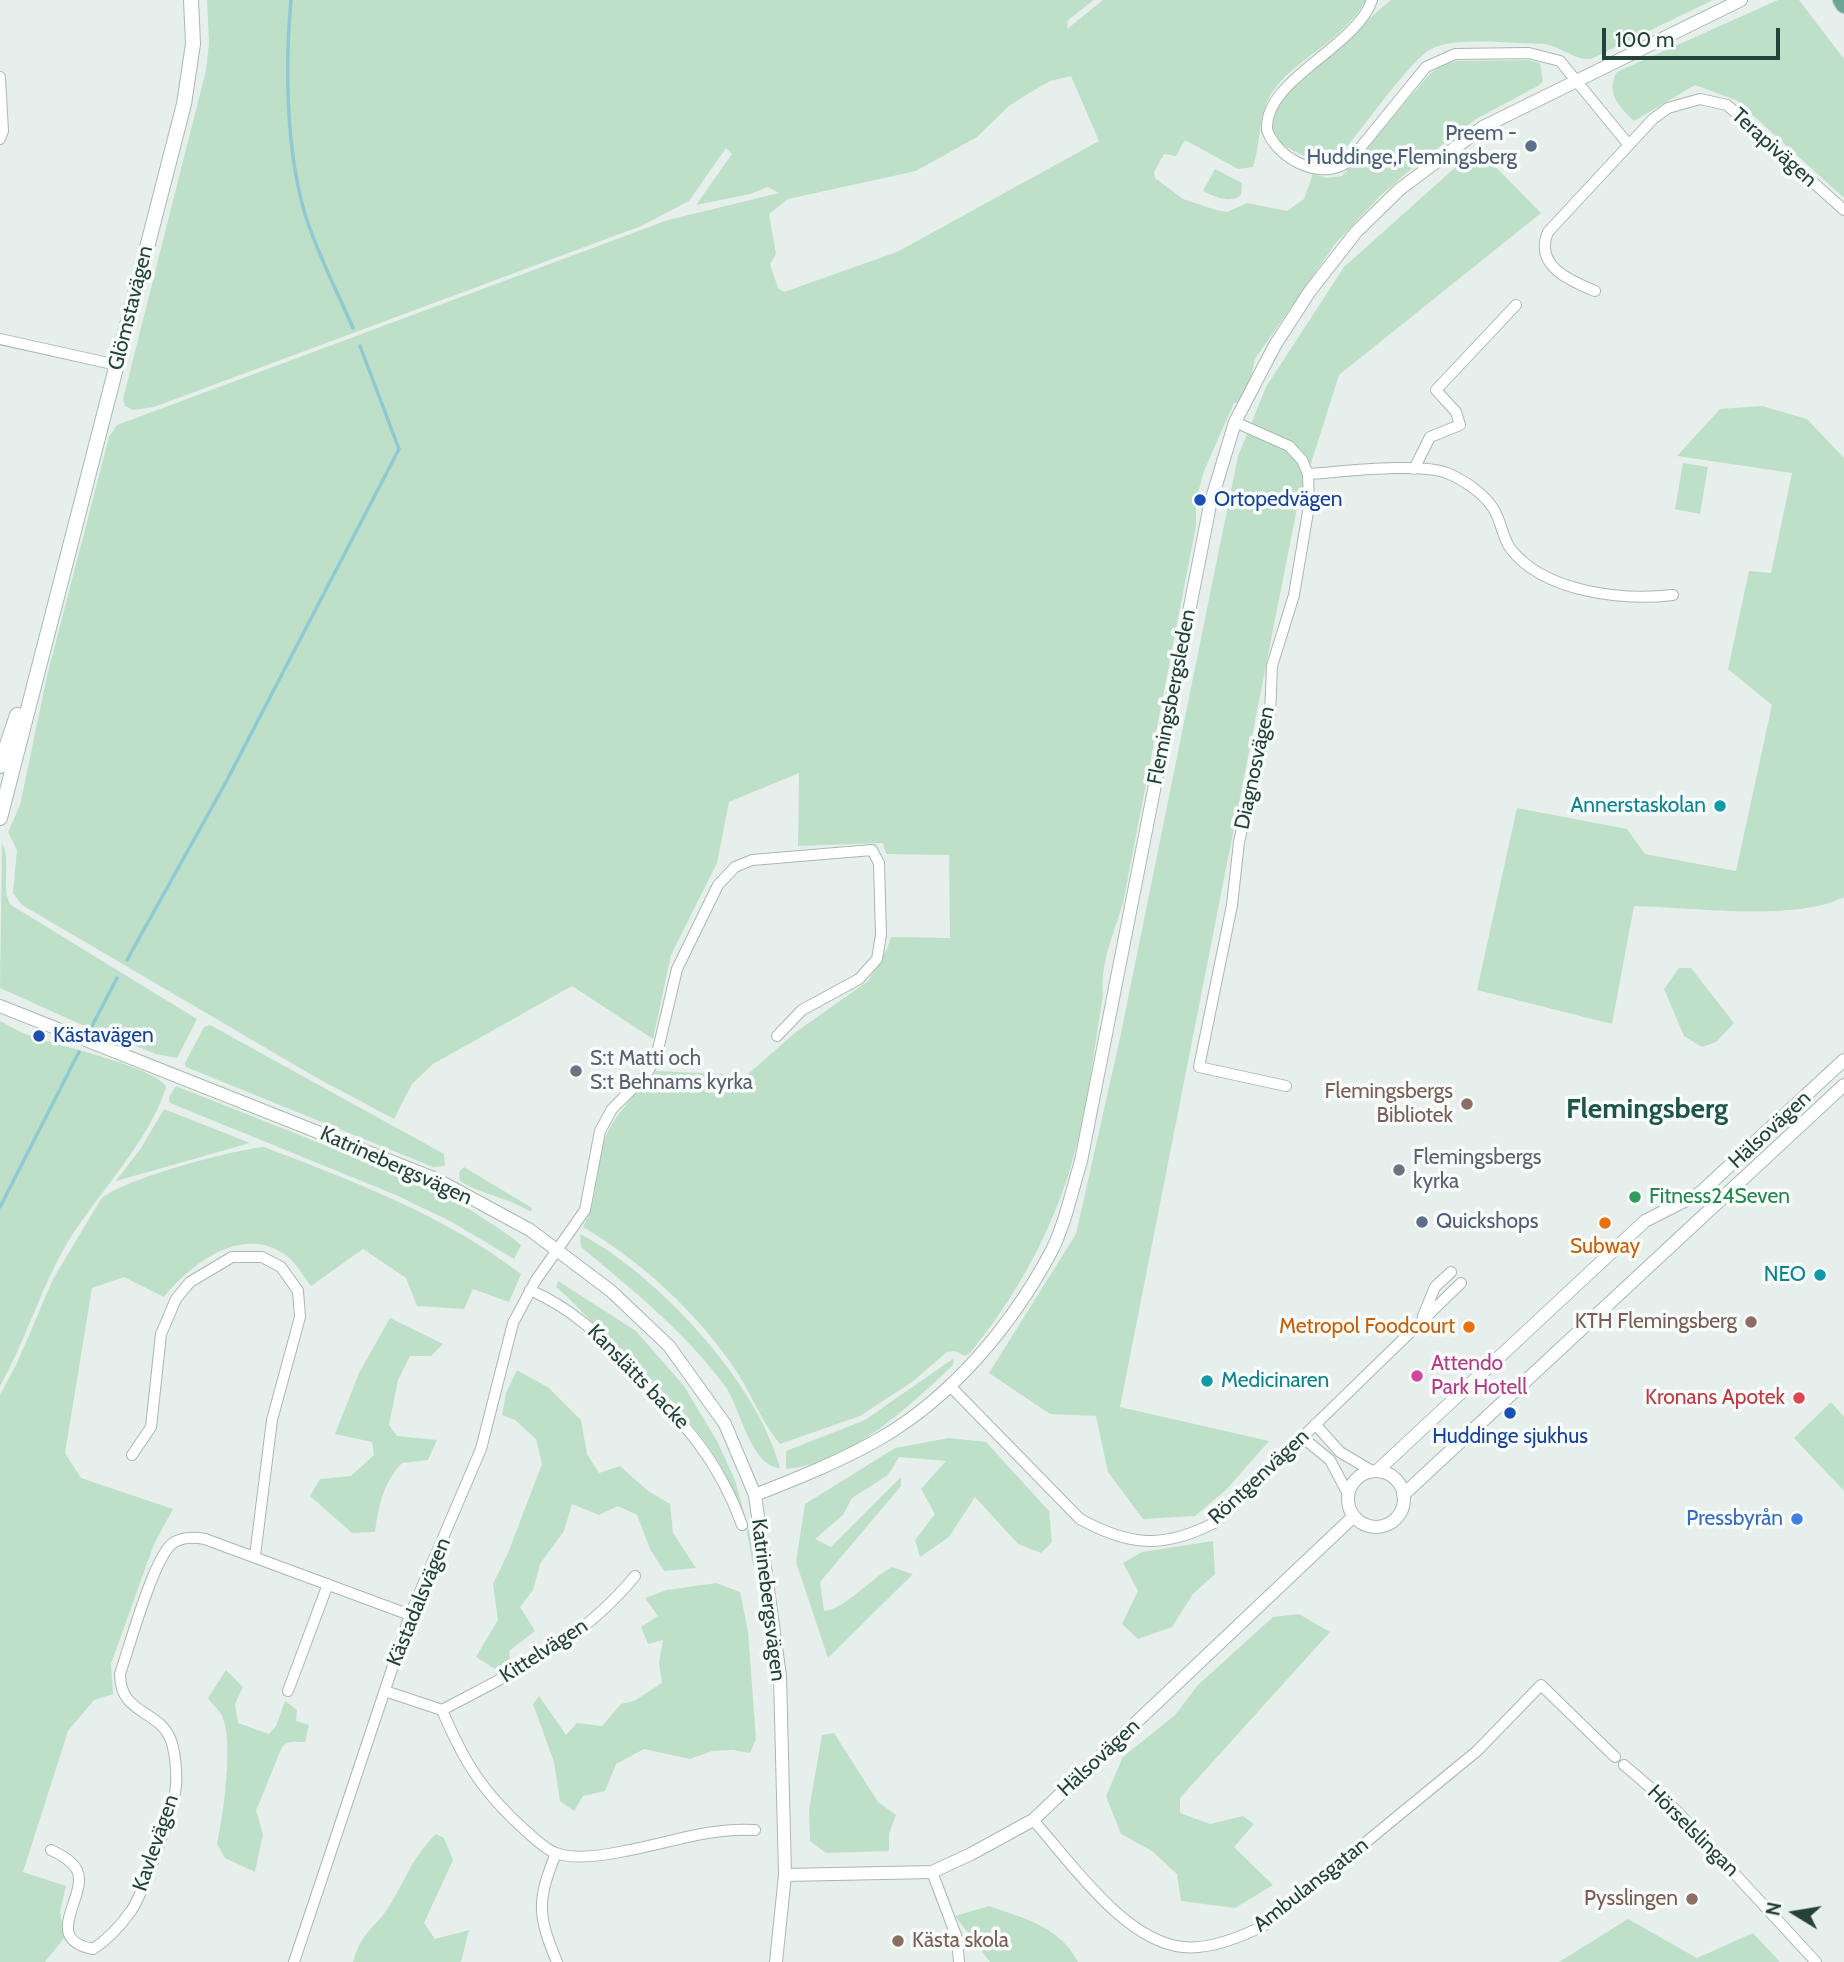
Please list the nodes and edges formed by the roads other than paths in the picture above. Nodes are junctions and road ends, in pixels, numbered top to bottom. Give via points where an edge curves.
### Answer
1 (191, 0) edge
2 (1372, 0) edge
3 (1741, 0) edge
4 (1841, 0) edge
5 (1844, 5) edge
6 (0, 77) edge
7 (1574, 80) junction
8 (0, 139) edge
9 (1628, 144) junction
10 (1844, 211) edge
11 (1595, 290) dead end
12 (1516, 306) dead end
13 (0, 339) edge
14 (117, 365) junction
15 (1235, 422) junction
16 (1414, 469) junction
17 (1308, 474) junction
18 (1673, 595) dead end
19 (52, 614) junction
20 (0, 766) edge
21 (0, 818) edge
22 (0, 1006) edge
23 (777, 1036) dead end
24 (1844, 1060) edge
25 (1844, 1085) edge
26 (1286, 1086) dead end
27 (557, 1250) junction
28 (1451, 1272) dead end
29 (1461, 1283) dead end
30 (530, 1290) junction
31 (1421, 1322) junction
32 (950, 1386) junction
33 (1315, 1424) junction
34 (1302, 1437) junction
35 (132, 1455) dead end
36 (1375, 1471) junction
37 (1348, 1494) junction
38 (755, 1495) junction
39 (1403, 1495) junction
40 (1354, 1516) junction
41 (742, 1525) dead end
42 (255, 1556) junction
43 (635, 1576) dead end
44 (328, 1584) junction
45 (411, 1615) junction
46 (385, 1691) junction
47 (288, 1692) dead end
48 (442, 1710) junction
49 (1615, 1757) dead end
50 (1624, 1765) dead end
51 (1032, 1820) junction
52 (755, 1830) dead end
53 (51, 1850) dead end
54 (556, 1853) junction
55 (932, 1872) junction
56 (785, 1875) junction
57 (294, 1962) edge
58 (558, 1962) edge
59 (776, 1962) edge
60 (959, 1962) edge
61 (1816, 1962) edge

1 - 14 main road, Glömstavägen via 193,44 186,92
2 - 7 street via 1362,21 1283,92 1268,116 1270,137 1281,152 1317,169 1333,170 1347,164 1426,67 1446,56 1545,56 1560,61
3 - 7 street, Flemingsbergsleden
4 - 5 main road
6 - 8 street
7 - 9 street
7 - 15 street, Flemingsbergsleden via 1483,127 1400,189 1356,232 1275,345
9 - 10 street, Terapivägen via 1668,108 1708,99 1727,105
9 - 11 street, Terapivägen via 1544,242 1545,257 1560,272
12 - 16 street via 1436,390 1456,412 1460,425 1430,437
13 - 14 street
14 - 19 main road, Glömstavägen
15 - 17 street via 1289,446
15 - 32 street, Flemingsbergsleden via 1210,505 1081,1161 1052,1250 995,1336
16 - 17 street
16 - 18 street via 1445,472 1473,487 1494,509 1509,546 1546,579 1634,598
17 - 26 street, Diagnosvägen via 1309,520 1294,595 1272,666 1270,713 1239,842 1232,905 1199,1067
19 - 20 main road, Glömstavägen
19 - 21 main road, Glömstavägen
22 - 27 street, Katrinebergsvägen via 436,1179 530,1230
23 - 27 street, Kästadalsvägen via 802,1010 859,979 877,959 879,863 877,854 869,849 760,859 735,867 718,885 677,969 651,1068 612,1109 600,1131 588,1204
24 - 36 street, Hälsovägen via 1700,1193 1645,1221
25 - 39 street, Hälsovägen
27 - 30 street, Kästadalsvägen
27 - 38 street, Katrinebergsvägen via 611,1291 669,1346 726,1424
28 - 31 street, Röntgenvägen via 1434,1287
29 - 31 street, Röntgenvägen
30 - 41 street, Kanslätts backe via 576,1314 669,1405 724,1481
30 - 45 street, Kästadalsvägen via 507,1342 490,1422 472,1475
31 - 33 street, Röntgenvägen
32 - 34 street, Röntgenvägen via 1080,1519 1133,1542 1188,1536 1214,1523
32 - 38 street, Flemingsbergsleden via 882,1437
33 - 34 street, Röntgenvägen
33 - 36 street via 1340,1452
34 - 37 street via 1330,1460
35 - 42 street via 151,1427 161,1334 176,1299 190,1282 232,1256 262,1257 281,1267 298,1291 300,1317 272,1420
36 - 37 street via 1356,1478
36 - 39 street via 1392,1476
37 - 40 street
38 - 56 street, Katrinebergsvägen via 780,1676
39 - 40 street via 1401,1510 1390,1522 1375,1527
40 - 51 street, Hälsovägen
42 - 44 street, Kavlevägen
42 - 53 street, Kavlevägen via 198,1538 185,1539 172,1544 162,1557 149,1588 120,1685 129,1701 166,1730 176,1785 136,1901 93,1949 77,1942 69,1931 67,1921 78,1888 76,1869
43 - 48 street, Kittelvägen via 610,1607 547,1654
44 - 45 street, Kavlevägen
44 - 47 street
45 - 46 street, Kästadalsvägen
46 - 48 street
46 - 57 street, Kästadalsvägen
48 - 54 street via 464,1760 481,1785 512,1819
49 - 51 street, Ambulansgatan via 1541,1685 1477,1752 1265,1925 1244,1936 1204,1946 1162,1943 1126,1921
50 - 61 street, Hörselslingan via 1674,1808
51 - 55 street, Hälsovägen
52 - 54 street via 732,1828 602,1854
54 - 58 street via 540,1903
55 - 56 street, Hälsovägen
55 - 60 street via 957,1938
56 - 59 street, Katrinebergsvägen

